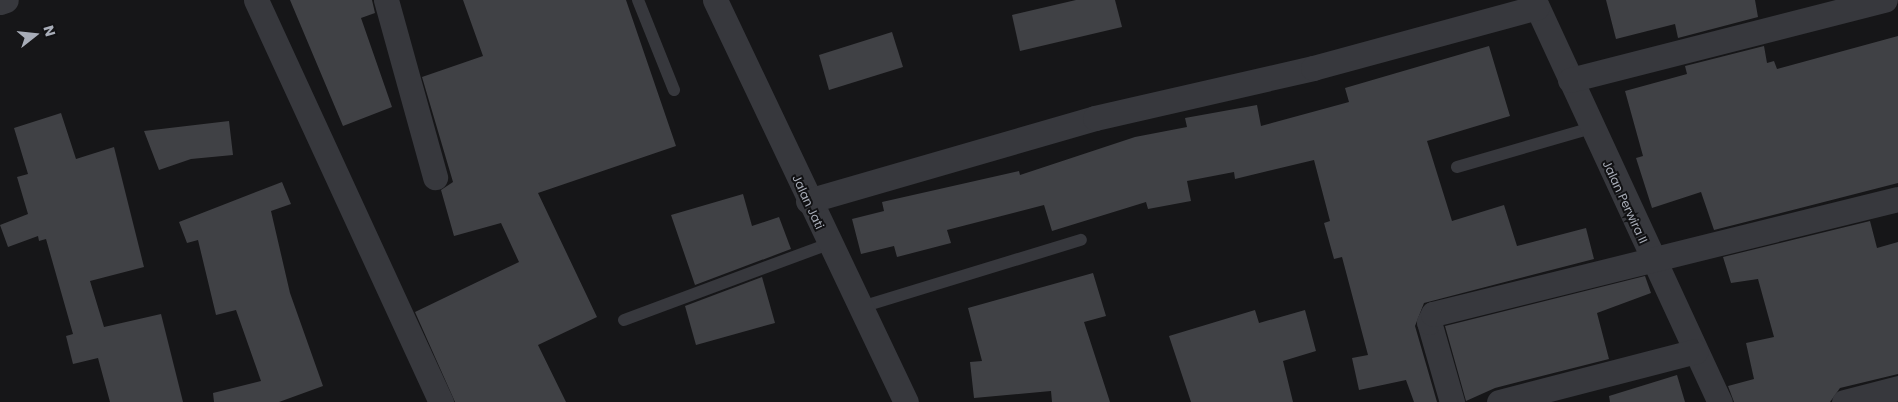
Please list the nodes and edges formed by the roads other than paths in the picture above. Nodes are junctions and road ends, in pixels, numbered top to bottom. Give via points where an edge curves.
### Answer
1 (6, 0) edge
2 (256, 0) edge
3 (386, 0) edge
4 (638, 0) edge
5 (715, 0) edge
6 (1885, 0) edge
7 (0, 2) edge
8 (1536, 3) edge
9 (1570, 80) junction
10 (674, 90) dead end
11 (1591, 128) junction
12 (1457, 167) dead end
13 (435, 177) dead end
14 (1898, 198) edge
15 (808, 201) junction
16 (1081, 240) dead end
17 (828, 244) junction
18 (1652, 261) junction
19 (858, 308) junction
20 (624, 320) dead end
21 (1696, 351) junction
22 (1898, 388) edge
23 (441, 402) edge
24 (906, 402) edge
25 (1452, 402) edge
26 (1499, 402) edge
27 (1720, 402) edge
28 (1844, 402) edge

1 - 7 street
2 - 23 street
3 - 13 street
4 - 10 lane
5 - 15 street, Jalan Jati
6 - 9 street
8 - 9 street, Jalan Perwira II
8 - 15 street via 1313,68 1095,118
9 - 11 street, Jalan Perwira II
11 - 12 lane
11 - 18 street, Jalan Perwira II
14 - 18 street
15 - 17 street, Jalan Jati
16 - 19 lane
17 - 19 street, Jalan Jati
17 - 20 lane
18 - 21 street, Jalan Perwira II
18 - 25 street via 1433,314 1429,322
19 - 24 street, Jalan Jati
21 - 26 street
21 - 27 street, Jalan Perwira II
22 - 28 street

